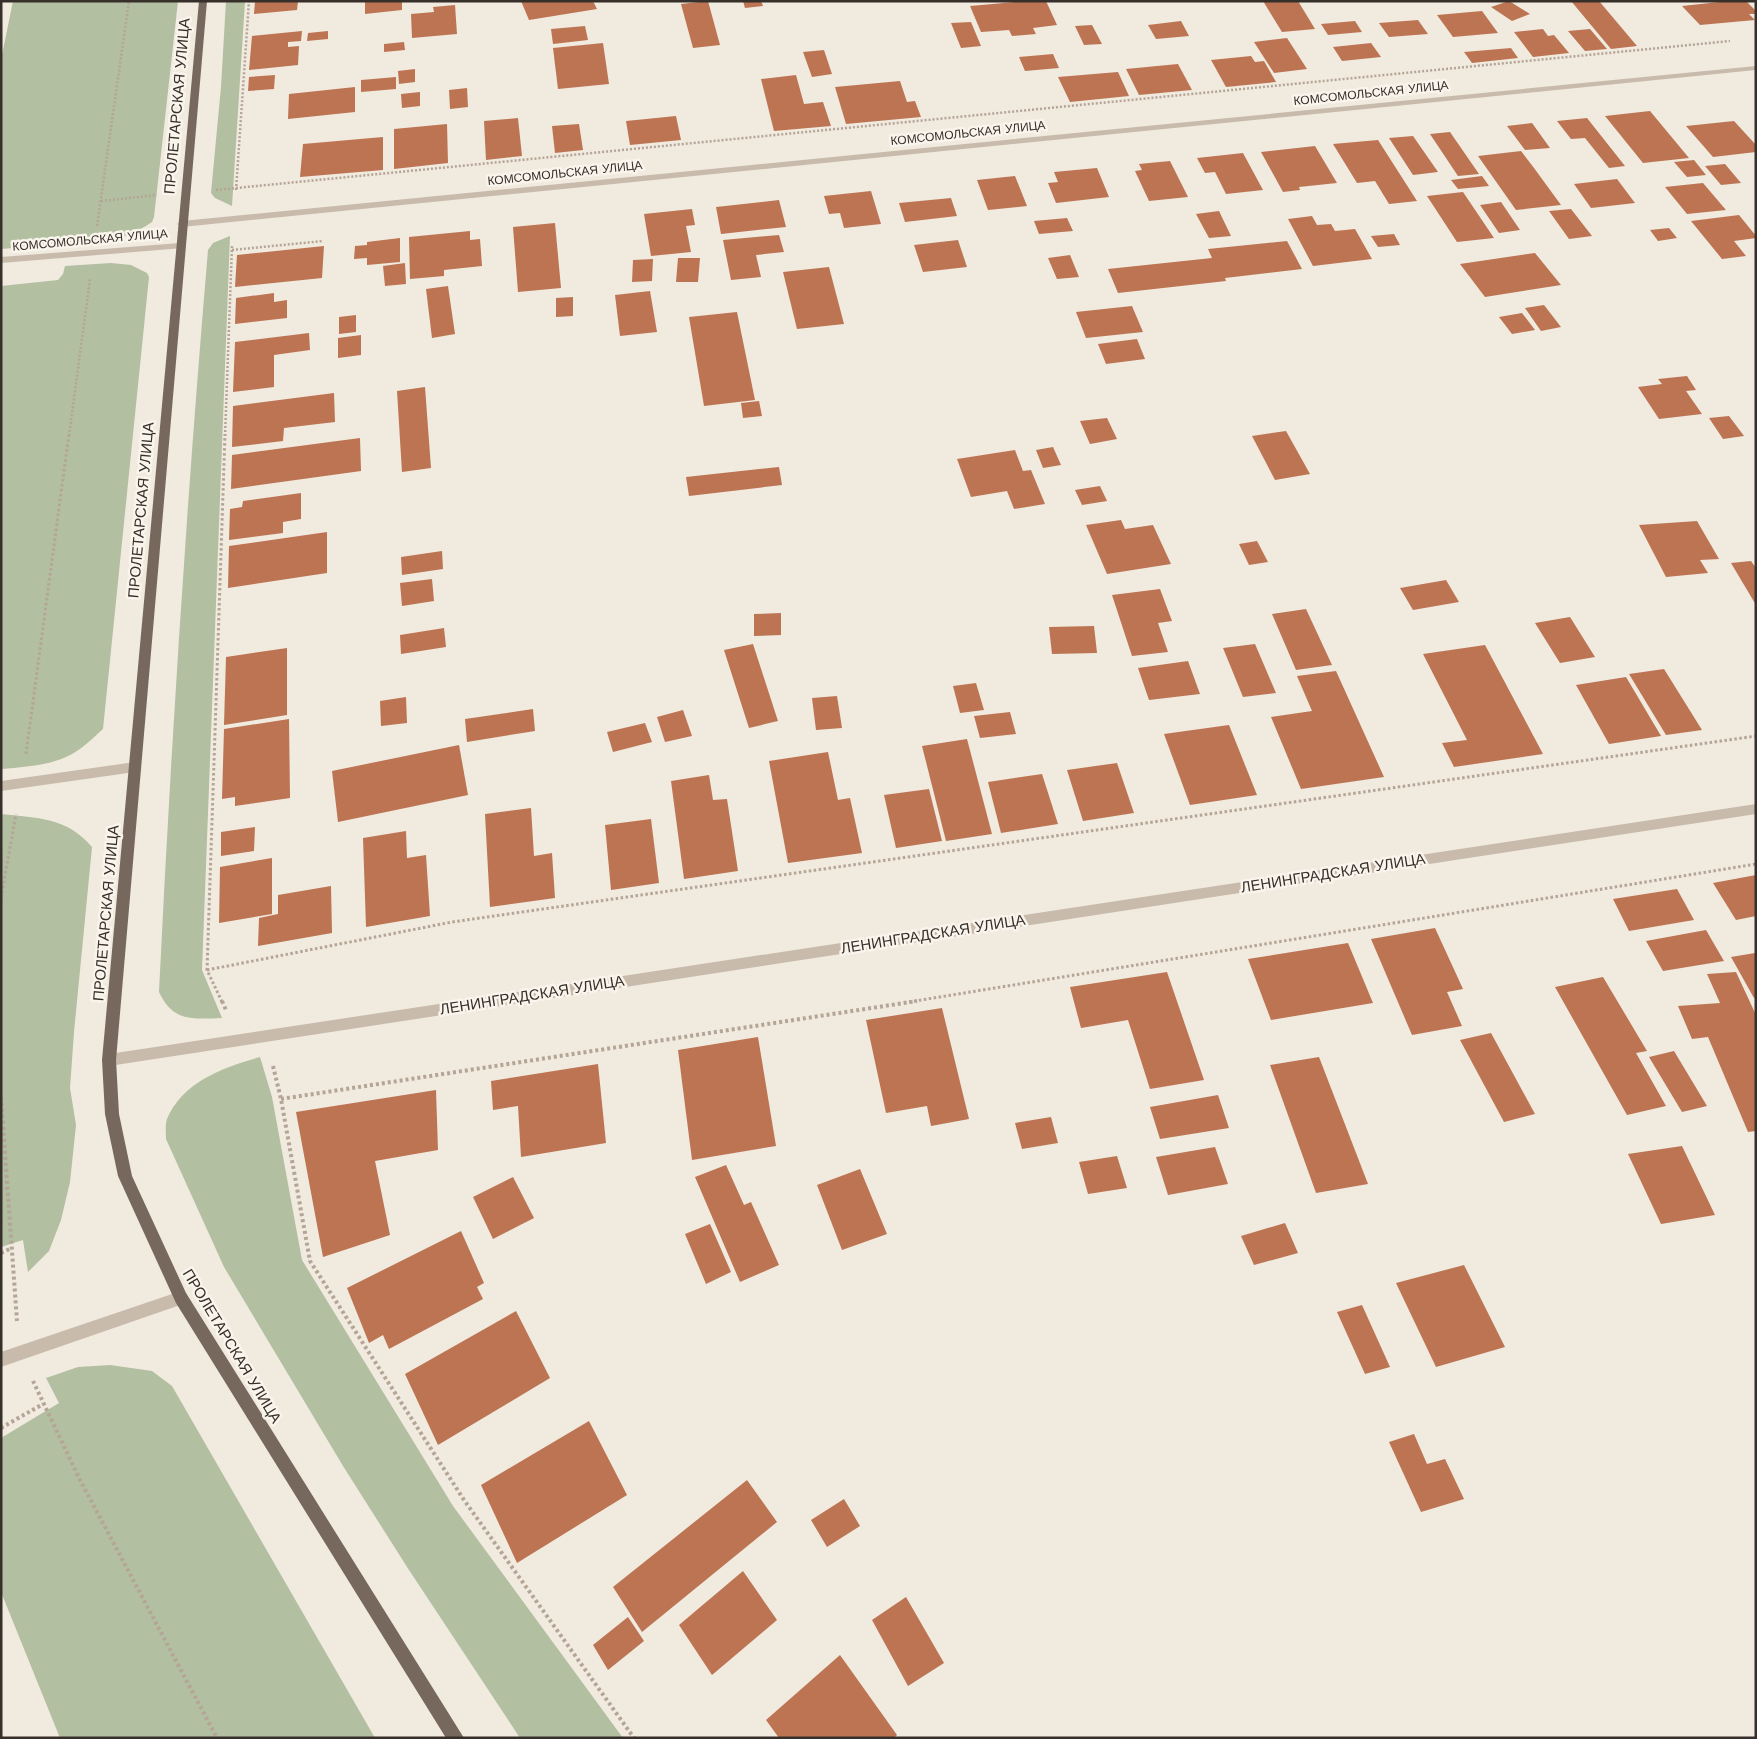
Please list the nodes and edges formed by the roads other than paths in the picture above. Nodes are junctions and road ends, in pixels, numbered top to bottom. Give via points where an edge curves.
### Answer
1 (203, 1) edge
2 (1756, 68) edge
3 (182, 224) junction
4 (180, 246) junction
5 (1, 260) edge
6 (135, 767) junction
7 (1, 786) edge
8 (1756, 808) edge
9 (110, 1060) junction
10 (181, 1298) junction
11 (1, 1360) edge
12 (456, 1738) edge

1 - 3 main road, ПРОЛЕТАРСКАЯ УЛИЦА
2 - 3 street, КОМСОМОЛЬСКАЯ УЛИЦА
3 - 4 main road, ПРОЛЕТАРСКАЯ УЛИЦА
4 - 5 street, КОМСОМОЛЬСКАЯ УЛИЦА
4 - 6 main road, ПРОЛЕТАРСКАЯ УЛИЦА
6 - 7 street
6 - 9 main road, ПРОЛЕТАРСКАЯ УЛИЦА
8 - 9 street, ЛЕНИНГРАДСКАЯ УЛИЦА
9 - 10 main road, ПРОЛЕТАРСКАЯ УЛИЦА via 112,1114 125,1176
10 - 11 street
10 - 12 main road, ПРОЛЕТАРСКАЯ УЛИЦА

